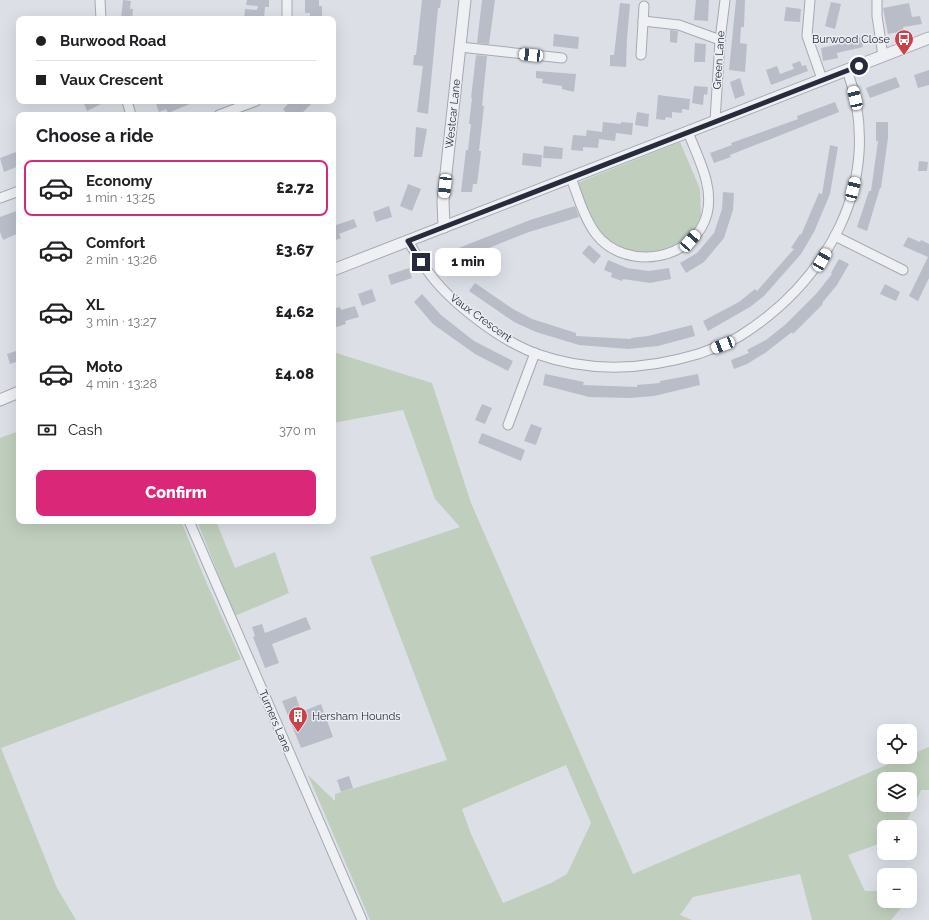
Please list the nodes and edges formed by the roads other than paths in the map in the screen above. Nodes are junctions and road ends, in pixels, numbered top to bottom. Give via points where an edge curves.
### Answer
1 (100, 0) edge
2 (287, 0) edge
3 (465, 0) edge
4 (724, 0) edge
5 (810, 0) edge
6 (877, 0) edge
7 (644, 6) dead end
8 (101, 16) edge
9 (287, 16) edge
10 (643, 21) junction
11 (929, 38) edge
12 (720, 40) junction
13 (460, 47) junction
14 (640, 55) dead end
15 (883, 56) junction
16 (562, 58) dead end
17 (847, 70) junction
18 (822, 79) junction
19 (248, 104) edge
20 (227, 112) edge
21 (715, 121) junction
22 (688, 132) junction
23 (571, 178) junction
24 (16, 191) edge
25 (0, 198) edge
26 (444, 227) junction
27 (835, 236) junction
28 (408, 241) junction
29 (336, 269) edge
30 (903, 270) dead end
31 (535, 353) junction
32 (16, 393) edge
33 (0, 400) edge
34 (508, 425) dead end
35 (190, 524) edge
36 (362, 920) edge

1 - 8 street
2 - 9 street
3 - 13 street, Westcar Lane
4 - 12 street, Green Lane
5 - 18 street via 807,36
6 - 15 street
7 - 10 street
10 - 12 street via 679,25
10 - 14 street
11 - 15 street
12 - 21 street, Green Lane
13 - 16 street
13 - 26 street, Westcar Lane via 444,201
15 - 17 street
17 - 18 street
17 - 27 street, Vaux Crescent via 858,118 859,161 850,201
18 - 21 street
19 - 20 street
21 - 22 street
22 - 23 street
22 - 23 street via 706,179 709,194 707,214 700,229 690,241 670,253 657,257 631,257 610,247 596,234
23 - 26 street
24 - 25 street
26 - 28 street
27 - 30 street
27 - 31 street, Vaux Crescent via 822,260 785,302 739,337 716,347 676,360 614,368 571,363
28 - 29 street
28 - 31 street, Vaux Crescent via 427,271 450,297 496,333
31 - 34 street
32 - 33 street
35 - 36 street, Turners Lane

